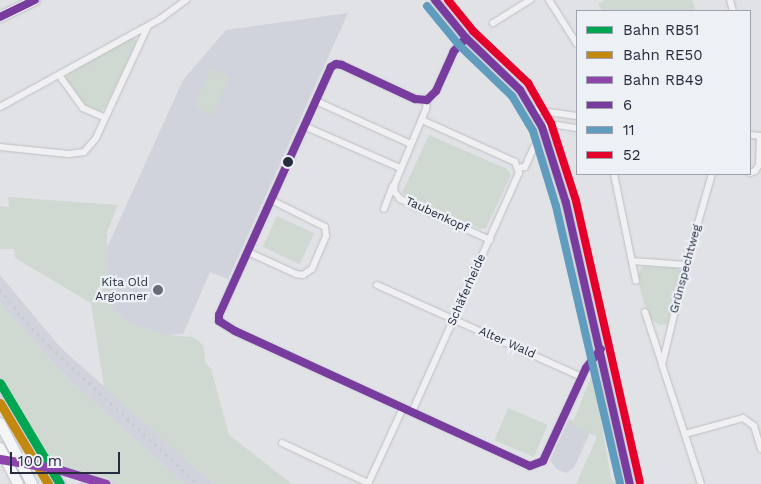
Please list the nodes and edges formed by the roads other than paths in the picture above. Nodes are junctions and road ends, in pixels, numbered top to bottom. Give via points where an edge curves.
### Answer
1 (35, 0) edge
2 (186, 0) edge
3 (435, 0) edge
4 (530, 0) edge
5 (549, 0) edge
6 (0, 17) edge
7 (493, 23) dead end
8 (148, 26) junction
9 (466, 38) junction
10 (576, 42) edge
11 (59, 75) junction
12 (427, 100) junction
13 (316, 101) junction
14 (0, 107) edge
15 (534, 110) junction
16 (576, 116) edge
17 (105, 118) junction
18 (422, 120) junction
19 (304, 126) junction
20 (542, 126) junction
21 (576, 128) edge
22 (761, 136) edge
23 (411, 144) junction
24 (0, 147) edge
25 (534, 147) dead end
26 (400, 168) junction
27 (518, 168) junction
28 (751, 173) edge
29 (614, 175) edge
30 (712, 175) edge
31 (395, 182) junction
32 (271, 200) junction
33 (384, 209) dead end
34 (490, 240) junction
35 (248, 252) junction
36 (632, 261) junction
37 (686, 265) junction
38 (636, 281) dead end
39 (377, 285) dead end
40 (645, 312) dead end
41 (454, 319) junction
42 (601, 349) junction
43 (662, 365) junction
44 (582, 377) junction
45 (403, 408) junction
46 (412, 412) junction
47 (0, 423) edge
48 (685, 434) junction
49 (282, 443) dead end
50 (0, 448) edge
51 (761, 450) edge
52 (18, 484) edge
53 (32, 484) edge
54 (368, 484) edge
55 (630, 484) edge
56 (701, 484) edge

1 - 6 main road
2 - 8 street
3 - 9 street
4 - 7 street
5 - 10 street
8 - 11 street
8 - 17 street
9 - 12 street via 454,50 436,91
9 - 15 street via 520,90
11 - 14 street
11 - 17 street via 83,108
12 - 13 street via 415,99 336,64
12 - 18 street, Taubenkopf
13 - 19 street
13 - 23 street
15 - 16 street
15 - 20 street
17 - 24 street via 92,145 80,154
18 - 23 street, Taubenkopf
18 - 27 street via 515,162
19 - 26 street
19 - 32 street
20 - 21 street
20 - 42 street via 566,203
22 - 28 street via 759,165
23 - 26 street, Taubenkopf
25 - 27 street, Schäferheide via 525,167
26 - 31 street, Taubenkopf
27 - 34 street, Schäferheide via 518,178
29 - 36 street
30 - 37 street, Grünspechtweg
31 - 33 street, Taubenkopf
31 - 34 street, Taubenkopf via 394,192 400,199
32 - 35 street
32 - 35 street via 325,227 326,236 312,269 303,275 296,274
34 - 41 street, Schäferheide
35 - 45 street via 219,314 219,321
36 - 37 street
36 - 38 street
37 - 43 street, Grünspechtweg
39 - 41 street, Alter Wald
40 - 43 street
41 - 44 street, Alter Wald
41 - 46 street, Schäferheide
42 - 44 street
42 - 55 street
43 - 48 street
44 - 46 street via 543,461 530,466
45 - 46 street
45 - 54 street
47 - 53 main road
48 - 51 street via 743,418 754,426
48 - 56 street
49 - 54 street
50 - 52 main road

